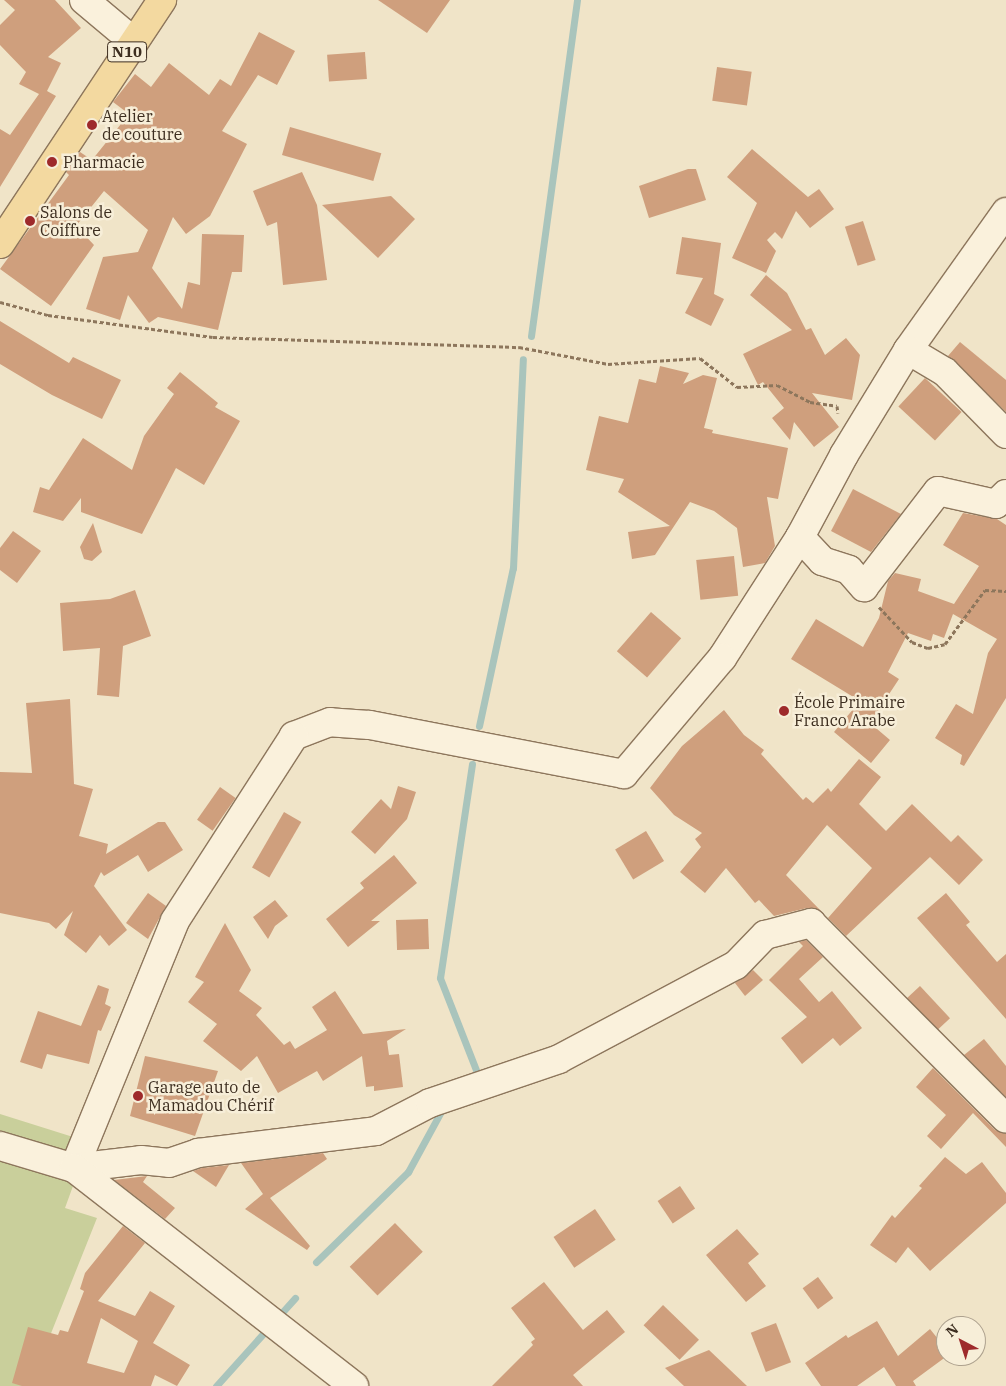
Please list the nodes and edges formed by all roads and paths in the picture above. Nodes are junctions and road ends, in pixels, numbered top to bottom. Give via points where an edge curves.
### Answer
1 (84, 0) edge
2 (162, 0) edge
3 (134, 42) junction
4 (1006, 212) edge
5 (0, 244) edge
6 (0, 302) edge
7 (908, 350) junction
8 (839, 416) dead end
9 (1006, 434) edge
10 (1006, 494) edge
11 (800, 537) junction
12 (864, 587) junction
13 (1006, 591) edge
14 (1006, 1119) edge
15 (0, 1146) edge
16 (74, 1168) junction
17 (354, 1386) edge

1 - 3 street
2 - 3 main road, N10
3 - 5 main road, N10
4 - 7 street
6 - 8 path via 48,315 213,337 518,347 608,364 700,358 737,386 777,385 810,402 838,406
7 - 9 street via 944,372
7 - 11 street via 844,454
10 - 12 street via 996,504 938,491
11 - 12 street via 822,561 849,570
11 - 16 street via 722,658 624,774 369,725 330,722 294,736 175,921
12 - 13 path via 912,642 928,648 945,644 985,590
14 - 16 street via 811,923 765,935 736,965 559,1059 430,1103 376,1131 198,1153 168,1163 141,1160
15 - 16 street
16 - 17 street

